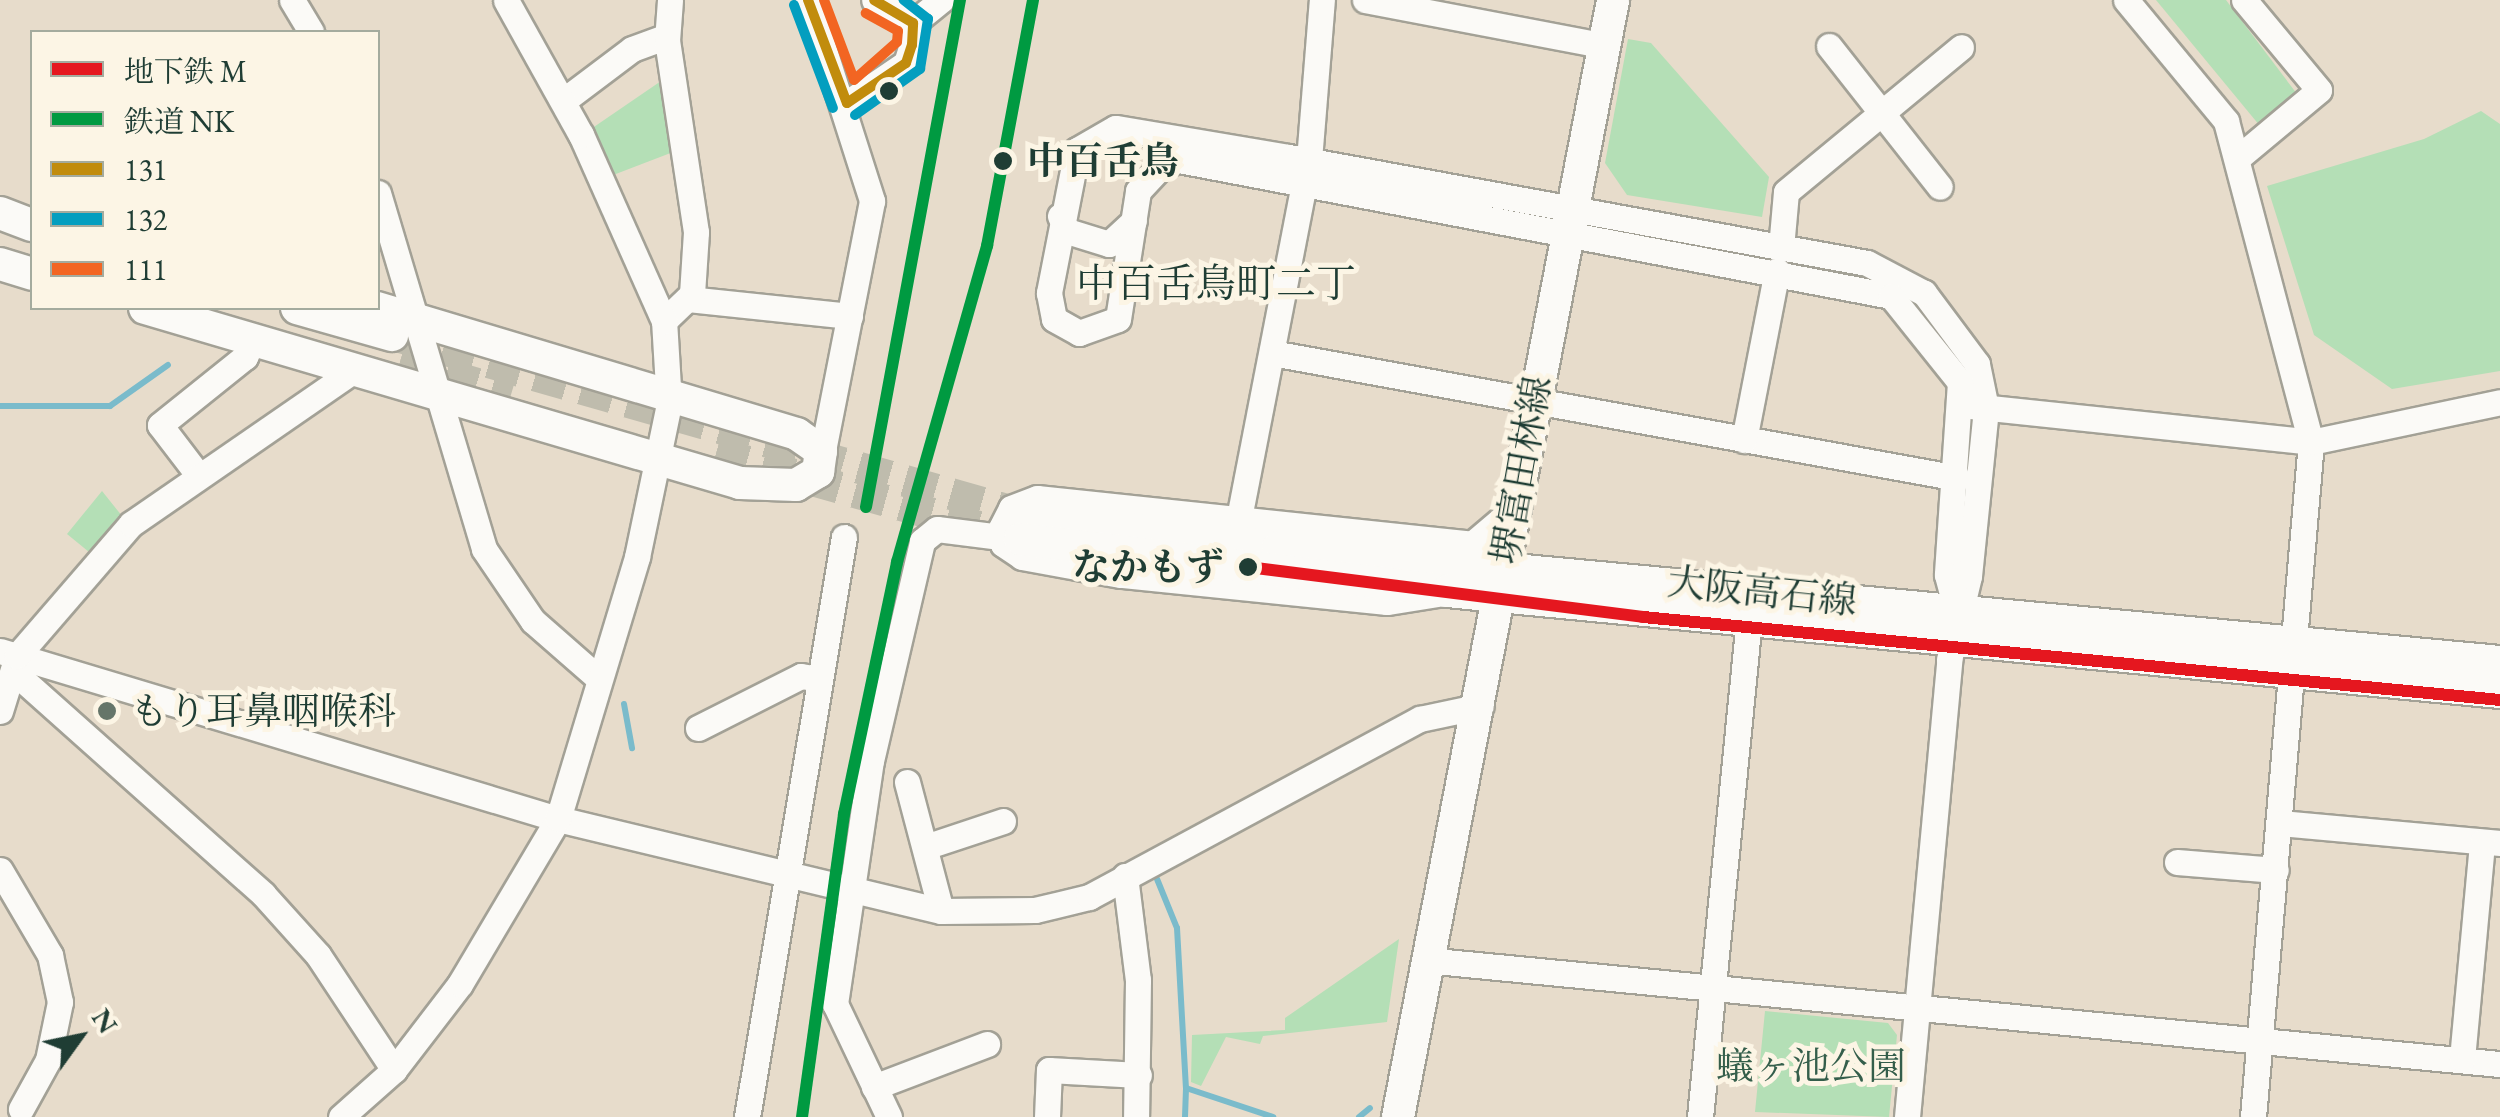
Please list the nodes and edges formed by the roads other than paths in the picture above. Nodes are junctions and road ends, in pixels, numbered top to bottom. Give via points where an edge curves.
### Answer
1 (292, 0) edge
2 (506, 0) edge
3 (670, 0) edge
4 (808, 0) edge
5 (874, 0) edge
6 (940, 0) edge
7 (1322, 0) edge
8 (1365, 0) edge
9 (1613, 0) edge
10 (2126, 0) edge
11 (2244, 0) edge
12 (1466, 9) edge
13 (913, 23) junction
14 (310, 30) edge
15 (666, 36) junction
16 (1601, 46) junction
17 (1828, 46) dead end
18 (1961, 47) dead end
19 (563, 101) junction
20 (847, 103) junction
21 (1881, 112) junction
22 (2240, 157) junction
23 (1307, 171) junction
24 (1940, 187) dead end
25 (380, 208) edge
26 (0, 212) edge
27 (30, 215) edge
28 (1060, 216) junction
29 (1570, 220) junction
30 (1134, 221) junction
31 (30, 224) edge
32 (0, 245) edge
33 (30, 253) edge
34 (1779, 259) junction
35 (0, 264) edge
36 (30, 273) edge
37 (688, 298) junction
38 (153, 310) edge
39 (231, 310) edge
40 (306, 310) edge
41 (850, 316) junction
42 (664, 321) junction
43 (397, 331) edge
44 (253, 340) junction
45 (1272, 353) junction
46 (354, 370) junction
47 (669, 395) junction
48 (442, 396) junction
49 (834, 398) junction
50 (1532, 401) junction
51 (2500, 402) edge
52 (1975, 407) junction
53 (786, 431) junction
54 (1744, 440) junction
55 (2311, 442) junction
56 (659, 461) junction
57 (820, 466) junction
58 (199, 476) junction
59 (1958, 478) junction
60 (1510, 512) junction
61 (1238, 524) junction
62 (1015, 530) junction
63 (844, 536) dead end
64 (1501, 581) junction
65 (1748, 619) junction
66 (1954, 624) junction
67 (2295, 658) junction
68 (10, 660) edge
69 (2500, 662) edge
70 (598, 678) junction
71 (819, 679) junction
72 (2500, 692) edge
73 (1481, 706) junction
74 (0, 711) edge
75 (698, 728) dead end
76 (907, 782) dead end
77 (558, 819) junction
78 (1003, 821) dead end
79 (2280, 823) junction
80 (2491, 842) edge
81 (928, 846) junction
82 (2177, 862) dead end
83 (0, 870) edge
84 (2276, 870) junction
85 (1125, 876) junction
86 (781, 879) junction
87 (854, 893) junction
88 (941, 910) junction
89 (1425, 960) junction
90 (1713, 988) junction
91 (1917, 1008) junction
92 (987, 1044) dead end
93 (2260, 1044) junction
94 (2462, 1059) junction
95 (2500, 1064) edge
96 (394, 1070) junction
97 (1138, 1075) junction
98 (874, 1087) junction
99 (16, 1114) edge
100 (341, 1117) edge
101 (746, 1117) edge
102 (889, 1117) edge
103 (1047, 1117) edge
104 (1136, 1117) edge
105 (1398, 1117) edge
106 (1700, 1117) edge
107 (1906, 1117) edge
108 (2253, 1117) edge

1 - 14 street
2 - 19 street
3 - 15 street
4 - 20 street
5 - 13 street
6 - 13 street
7 - 23 street
8 - 12 street
9 - 16 main road, 堺富田林線
10 - 22 street via 2226,121
11 - 22 street via 2319,90
12 - 16 street
13 - 20 street via 906,63
15 - 19 street via 632,49
15 - 37 street via 696,209
16 - 29 main road, 堺富田林線
17 - 21 street
18 - 21 street
19 - 42 street
20 - 41 street via 872,201
21 - 24 street
21 - 34 street via 1786,192
22 - 55 street
23 - 28 street via 1115,128 1077,150
23 - 29 street
23 - 30 street via 1180,160 1147,175
23 - 45 street
25 - 43 street
26 - 27 main road
26 - 31 main road
28 - 30 street via 1068,232 1109,244
28 - 30 street via 1049,294 1054,319 1079,332 1118,319
29 - 34 street
29 - 50 main road, 堺富田林線
32 - 33 main road
34 - 52 street via 1909,280 1977,364
34 - 54 street
35 - 36 main road
37 - 41 street
37 - 42 street
38 - 44 main road
39 - 43 main road
40 - 43 main road
41 - 49 street
42 - 47 street
43 - 47 main road
43 - 48 street
44 - 46 main road
44 - 58 street via 245,357 160,425
45 - 50 street
45 - 61 street
46 - 48 main road
46 - 58 street
47 - 53 main road
47 - 56 street
48 - 56 main road
48 - 70 street via 492,563 536,624
49 - 53 street via 815,426
49 - 57 street
50 - 54 street
50 - 60 main road, 堺富田林線
51 - 55 street
52 - 55 street
52 - 59 street
52 - 66 street via 1970,576
53 - 57 main road via 815,442
54 - 59 street
55 - 67 street
56 - 57 main road via 765,485 804,483
56 - 70 street
58 - 68 street via 131,524
59 - 66 street via 1947,575
60 - 61 street via 1472,544
60 - 64 main road, 堺富田林線
61 - 62 street via 1032,498 1007,512
62 - 64 main road, 大阪高石線
62 - 64 main road, 大阪高石線 via 1447,591
62 - 87 street via 937,528 922,542 871,761
63 - 71 street
64 - 65 main road, 大阪高石線
64 - 66 main road, 大阪高石線
64 - 73 main road, 堺富田林線
65 - 66 main road, 大阪高石線
65 - 90 street
66 - 67 main road, 大阪高石線
66 - 91 street
67 - 69 main road, 大阪高石線
67 - 72 main road, 大阪高石線
67 - 79 street
68 - 74 street
68 - 77 street
68 - 96 street via 263,894 318,955
70 - 77 street
71 - 75 street via 801,676
71 - 86 street
73 - 85 street via 1420,719
73 - 89 main road, 堺富田林線
76 - 81 street
77 - 86 street
77 - 96 street via 460,984
78 - 81 street
79 - 80 street
79 - 84 street
80 - 94 street
81 - 88 street
82 - 84 street
83 - 99 street via 60,990 48,1060
84 - 93 street
85 - 88 street via 1066,904
85 - 97 street
86 - 87 street
86 - 101 street
87 - 88 street
87 - 98 street via 835,1004
89 - 90 street
89 - 105 main road, 堺富田林線
90 - 91 street
90 - 106 street
91 - 93 street
91 - 107 street
92 - 98 street
93 - 94 street
93 - 108 street
94 - 95 street
96 - 100 street
97 - 103 street via 1049,1070
97 - 104 street
98 - 102 street

